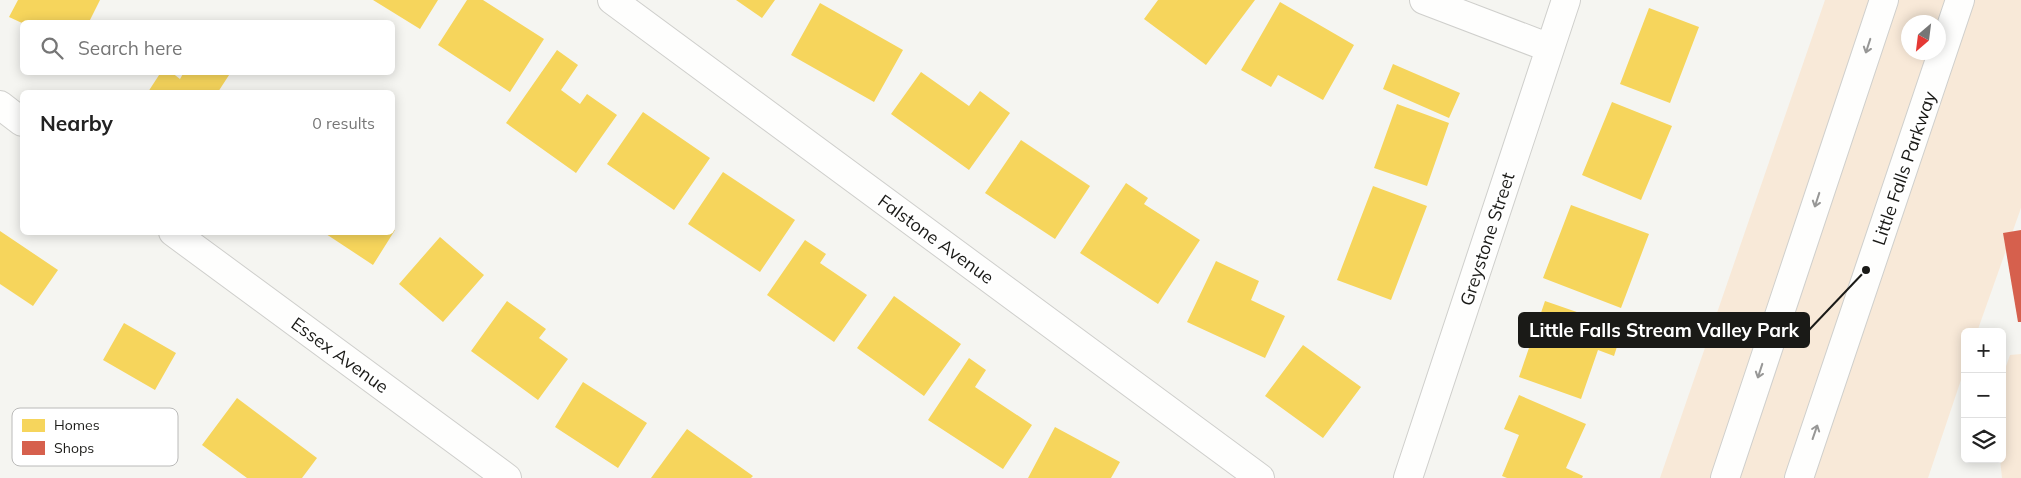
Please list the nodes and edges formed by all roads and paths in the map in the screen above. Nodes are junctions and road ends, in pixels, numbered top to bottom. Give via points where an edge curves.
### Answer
1 (612, 0) edge
2 (1424, 0) edge
3 (1566, 0) edge
4 (1884, 0) edge
5 (1960, 0) edge
6 (1550, 48) junction
7 (0, 105) edge
8 (20, 120) edge
9 (177, 235) edge
10 (507, 478) edge
11 (1260, 478) edge
12 (1408, 478) edge
13 (1725, 478) edge
14 (1799, 478) edge

1 - 11 street, Falstone Avenue
2 - 6 street
3 - 6 street, Greystone Street
4 -> 13 street
14 -> 5 street, Little Falls Parkway
6 - 12 street, Greystone Street
7 - 8 street
9 - 10 street, Essex Avenue

